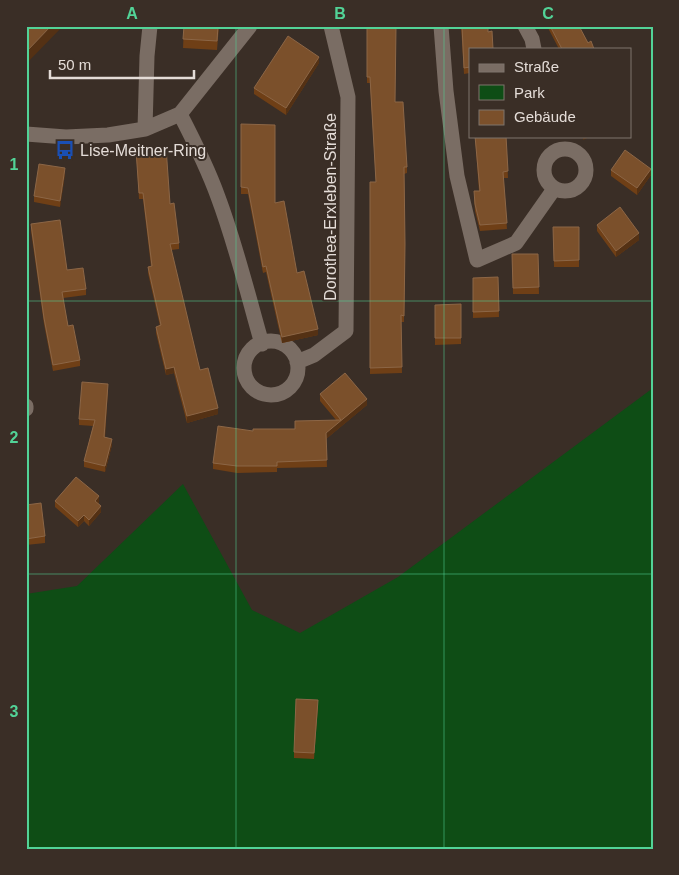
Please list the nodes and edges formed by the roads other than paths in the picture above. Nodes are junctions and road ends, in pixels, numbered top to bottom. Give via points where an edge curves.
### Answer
1 (150, 26) edge
2 (250, 26) edge
3 (331, 26) edge
4 (441, 26) edge
5 (526, 26) edge
6 (534, 48) edge
7 (180, 114) junction
8 (145, 129) junction
9 (26, 134) edge
10 (556, 143) edge
11 (554, 188) junction
12 (262, 344) junction
13 (297, 362) junction

1 - 8 street
2 - 7 street
3 - 13 street, Dorothea-Erxleben-Straße via 348,96 346,331 314,355
4 - 11 street via 457,176 477,260 516,243
5 - 6 street
7 - 8 street
7 - 12 street via 218,197
8 - 9 street via 66,137
10 - 11 street via 544,172
10 - 11 street via 579,153 587,173 574,190
12 - 13 street via 272,342 288,348
12 - 13 street via 250,352 244,368 250,385 257,391 265,395 283,393 296,380

